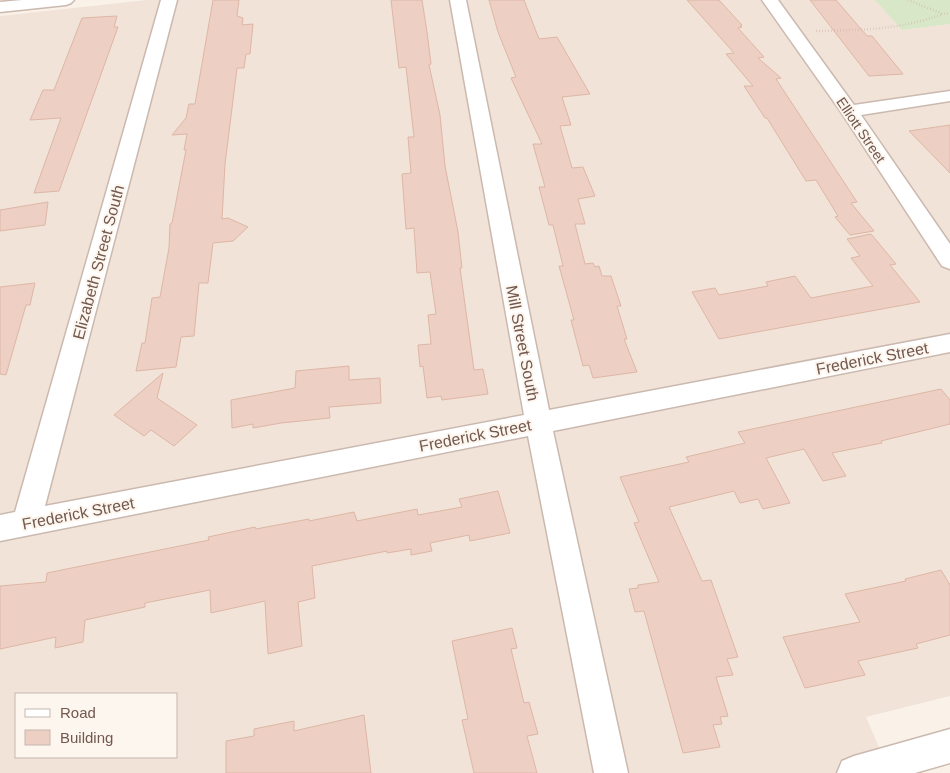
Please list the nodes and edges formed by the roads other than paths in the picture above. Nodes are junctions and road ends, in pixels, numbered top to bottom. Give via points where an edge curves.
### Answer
1 (66, 0) edge
2 (169, 0) edge
3 (458, 0) edge
4 (770, 0) edge
5 (0, 7) edge
6 (950, 96) edge
7 (849, 111) junction
8 (950, 261) edge
9 (950, 343) edge
10 (538, 422) junction
11 (26, 524) junction
12 (0, 528) edge
13 (950, 746) edge
14 (612, 773) edge
15 (854, 773) edge

1 - 5 street
2 - 11 street, Elizabeth Street South
3 - 10 street, Mill Street South
4 - 7 street, Elliott Street
6 - 7 street
7 - 8 street, Elliott Street
9 - 10 street, Frederick Street
10 - 11 street, Frederick Street
10 - 14 street, Mill Street South
11 - 12 street, Frederick Street
13 - 15 street

